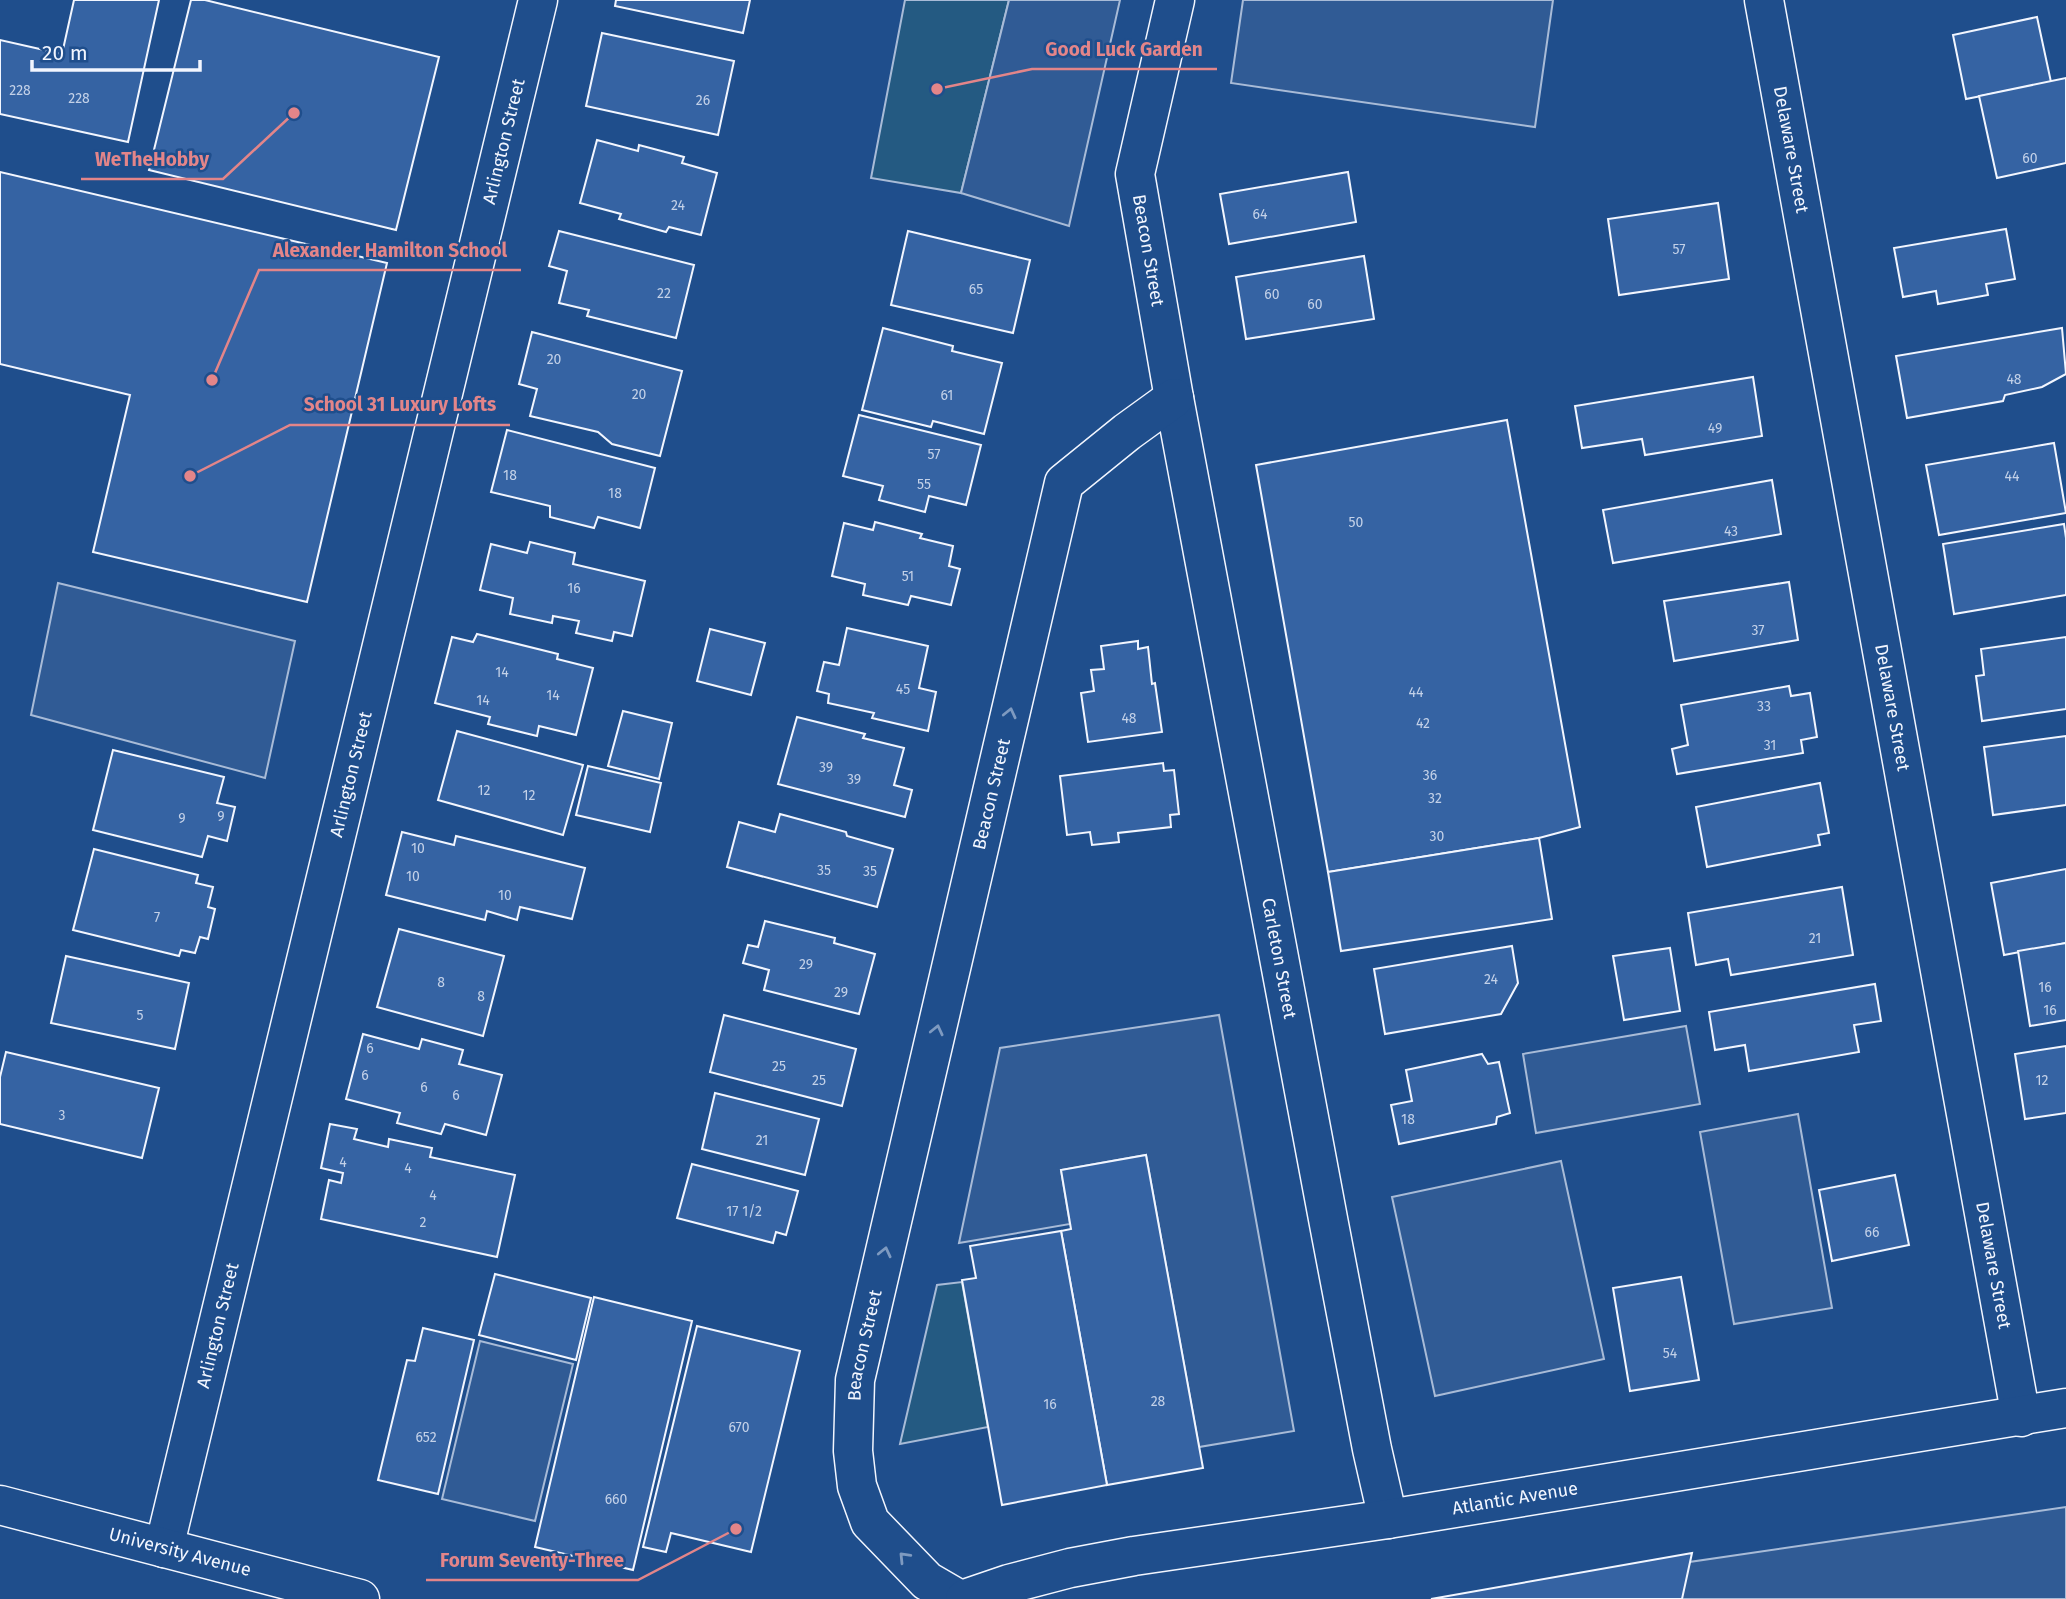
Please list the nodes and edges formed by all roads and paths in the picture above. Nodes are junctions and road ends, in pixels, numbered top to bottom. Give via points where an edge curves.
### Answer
1 (538, 0) edge
2 (1175, 0) edge
3 (1764, 0) edge
4 (1174, 398) junction
5 (2066, 1408) edge
6 (2021, 1417) junction
7 (0, 1504) edge
8 (1388, 1519) junction
9 (164, 1548) junction
10 (342, 1597) edge
11 (958, 1599) edge
12 (965, 1599) edge

1 - 9 street, Arlington Street
2 - 4 street, Beacon Street via 1135,173
3 - 6 street, Delaware Street
4 - 8 street, Carleton Street
11 -> 4 street, Beacon Street via 927,1581 870,1522 857,1486 853,1451 855,1380 1064,483
5 - 6 street, Atlantic Avenue
6 - 8 street, Atlantic Avenue
7 - 9 street, University Avenue
8 - 12 street, Atlantic Avenue via 1070,1568
9 - 10 street, University Avenue

